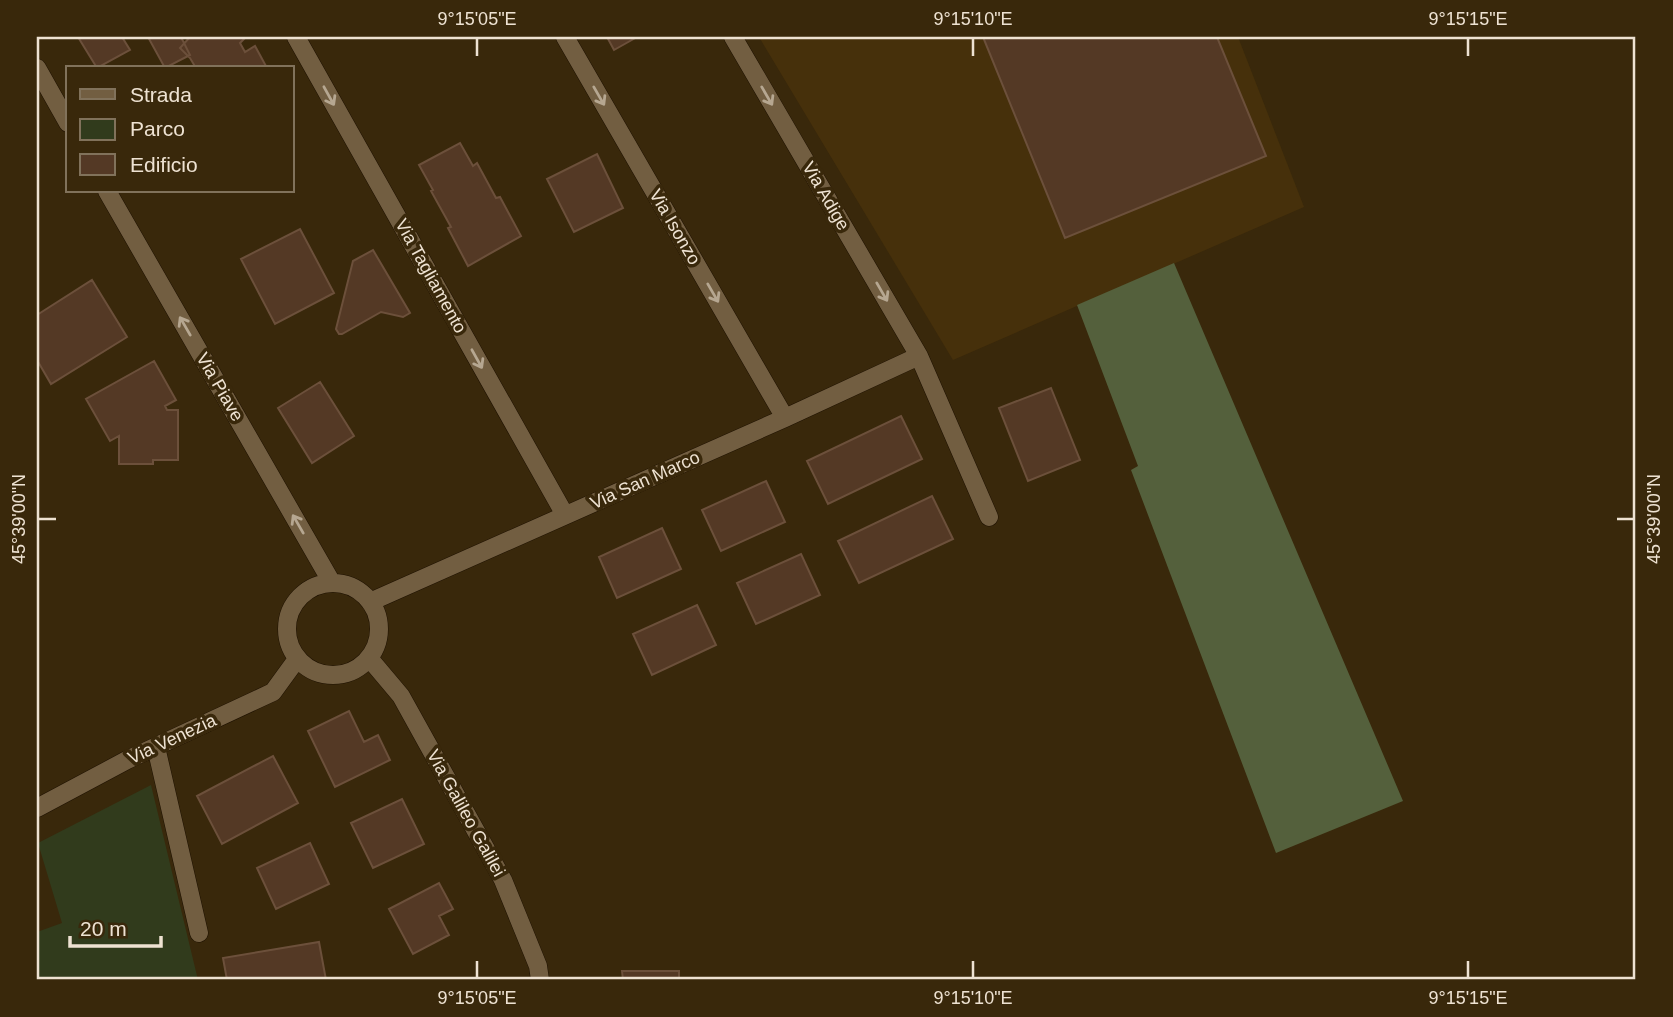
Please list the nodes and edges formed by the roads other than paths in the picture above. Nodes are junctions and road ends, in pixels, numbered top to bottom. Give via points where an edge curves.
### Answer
1 (296, 37) edge
2 (565, 37) edge
3 (733, 37) edge
4 (37, 68) edge
5 (66, 119) edge
6 (108, 192) edge
7 (919, 356) junction
8 (785, 418) junction
9 (565, 515) junction
10 (989, 517) dead end
11 (332, 583) junction
12 (370, 602) junction
13 (369, 657) junction
14 (297, 659) junction
15 (156, 747) junction
16 (37, 808) edge
17 (199, 933) dead end
18 (540, 980) edge

1 -> 9 street, Via Tagliamento
2 -> 8 street, Via Isonzo
3 -> 7 street, Via Adige
4 - 5 street
11 -> 6 street, Via Piave
7 - 8 street, Via San Marco
7 - 10 street, Via Adige
8 - 9 street, Via San Marco
9 - 12 street, Via San Marco
11 - 12 street via 346,585
11 - 14 street via 317,585 298,598 290,611 286,628
12 - 13 street via 379,627
13 - 14 street via 341,675 324,675
13 - 18 street, Via Galileo Galilei via 401,696 503,880
14 - 15 street, Via Venezia via 273,692
15 - 16 street, Via Venezia
15 - 17 street

